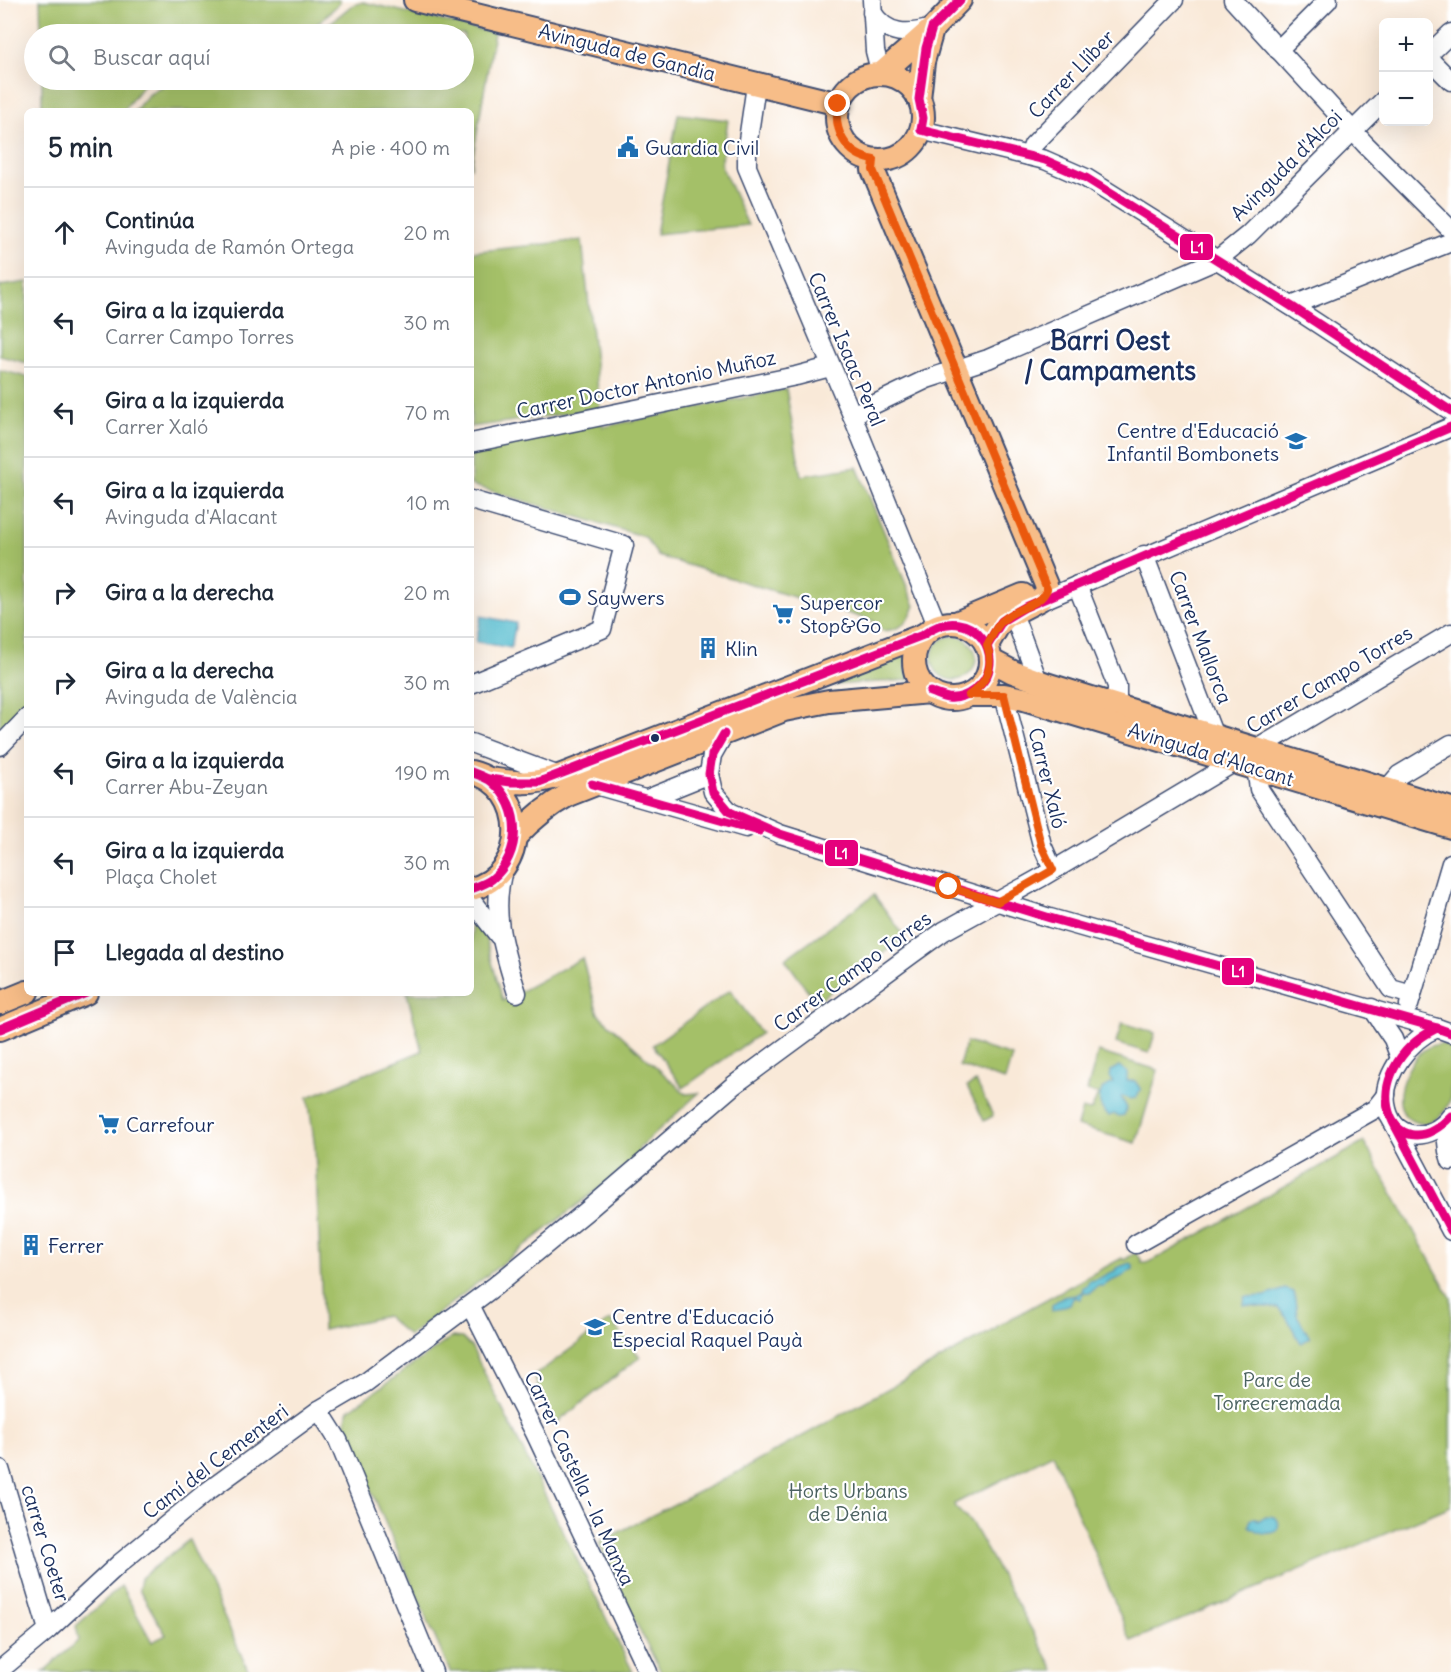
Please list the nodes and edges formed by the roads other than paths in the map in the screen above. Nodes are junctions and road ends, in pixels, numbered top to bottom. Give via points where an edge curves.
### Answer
1 (415, 0) edge
2 (960, 0) edge
3 (1233, 0) edge
4 (1328, 0) edge
5 (1171, 1) edge
6 (872, 6) edge
7 (933, 28) junction
8 (1451, 33) edge
9 (1278, 50) junction
10 (1433, 52) edge
11 (1433, 62) edge
12 (881, 74) junction
13 (1451, 81) edge
14 (756, 85) junction
15 (919, 99) junction
16 (838, 104) junction
17 (1379, 104) edge
18 (921, 130) junction
19 (1353, 130) junction
20 (1029, 156) junction
21 (874, 160) junction
22 (1451, 230) edge
23 (1451, 242) edge
24 (1217, 260) junction
25 (1291, 306) junction
26 (830, 367) junction
27 (957, 370) junction
28 (1451, 411) edge
29 (852, 415) junction
30 (1451, 427) edge
31 (474, 442) edge
32 (474, 501) edge
33 (1144, 555) junction
34 (1046, 585) junction
35 (1077, 585) junction
36 (1019, 610) junction
37 (939, 628) junction
38 (1451, 633) edge
39 (989, 652) junction
40 (1038, 681) junction
41 (474, 683) edge
42 (930, 692) junction
43 (969, 695) junction
44 (1004, 695) junction
45 (1117, 707) junction
46 (24, 721) edge
47 (724, 734) junction
48 (1214, 736) junction
49 (474, 743) edge
50 (1451, 744) edge
51 (0, 746) edge
52 (1249, 759) junction
53 (709, 774) junction
54 (480, 775) edge
55 (559, 776) junction
56 (592, 784) junction
57 (1387, 789) junction
58 (647, 799) junction
59 (1451, 809) edge
60 (1451, 827) edge
61 (780, 834) junction
62 (516, 836) junction
63 (1451, 863) edge
64 (504, 867) junction
65 (1053, 870) junction
66 (474, 888) edge
67 (997, 902) junction
68 (474, 904) edge
69 (500, 937) junction
70 (1382, 974) junction
71 (24, 993) edge
72 (517, 993) dead end
73 (1412, 995) junction
74 (79, 996) edge
75 (0, 1002) edge
76 (1372, 1008) junction
77 (1405, 1018) junction
78 (0, 1029) edge
79 (1444, 1030) edge
80 (1400, 1058) junction
81 (1386, 1095) junction
82 (1448, 1120) edge
83 (1393, 1122) junction
84 (1451, 1161) edge
85 (1451, 1231) edge
86 (1136, 1244) dead end
87 (470, 1305) junction
88 (319, 1410) junction
89 (0, 1469) edge
90 (48, 1630) junction
91 (0, 1670) edge
92 (433, 1672) edge
93 (648, 1672) edge

1 - 14 main road, Avinguda de Gandia
2 - 7 main road
3 - 9 street
4 - 9 street
5 - 20 street, Carrer Llíber via 1033,145
6 - 7 street via 877,21 906,34
6 - 12 street
7 - 12 main road
7 - 15 main road via 922,62
8 - 10 street
9 - 19 street
11 - 13 street
12 - 15 main road via 903,81
12 - 16 main road via 856,82
14 - 16 main road, Avinguda de Gandia
14 - 26 street, Carrer Isaac Peral via 747,167
15 - 18 main road
16 - 21 main road via 836,116 843,142 853,152
17 - 19 street, Avinguda d'Alcoi
18 - 20 street
18 - 21 main road via 904,153 892,159
19 - 22 street
19 - 24 street, Avinguda d'Alcoi via 1248,235
20 - 24 street via 1086,178
21 - 27 main road via 873,170
23 - 25 street
24 - 25 street
24 - 27 street, Avinguda d'Alcoi
25 - 28 street
26 - 29 street, Carrer Isaac Peral
26 - 31 street, Carrer Doctor Antonio Muñoz
27 - 29 street, Avinguda d'Alcoi
27 - 34 main road
29 - 37 street, Carrer Isaac Peral
30 - 33 street
32 - 41 street via 624,545 602,629
33 - 35 street
33 - 48 street, Carrer Mallorca
34 - 36 main road via 1042,597
34 - 37 main road
35 - 36 street
35 - 45 street via 1117,686
36 - 39 main road via 1002,621
36 - 40 street
37 - 39 main road via 974,630
37 - 42 main road via 917,644 914,665 916,676
37 - 55 main road
38 - 52 street, Carrer Campo Torres
39 - 40 main road, Avinguda d'Alacant via 1003,668
39 - 43 main road via 985,680
40 - 45 main road, Avinguda d'Alacant
42 - 43 main road via 949,699
42 - 47 main road via 801,705
43 - 44 main road, Avinguda d'Alacant
44 - 52 main road, Avinguda d'Alacant
44 - 65 street, Carrer Xaló via 1041,845
45 - 48 main road, Avinguda d'Alacant
46 - 51 street
47 - 53 street via 712,755
47 - 56 main road
48 - 52 main road, Avinguda d'Alacant
49 - 55 street
50 - 57 street via 1399,775
52 - 57 main road, Avinguda d'Alacant
52 - 60 main road, Avinguda d'Alacant
52 - 65 street, Carrer Campo Torres
52 - 70 street via 1259,789
53 - 58 street
53 - 61 street via 713,792 730,812
54 - 55 main road via 538,783
54 - 62 main road via 501,790 510,804
56 - 58 street
56 - 62 main road via 550,805
57 - 59 main road, Avinguda d'Alacant
58 - 61 street via 743,828
61 - 67 street
62 - 64 main road
63 - 73 street
64 - 66 main road via 489,881
64 - 69 street via 497,898
65 - 67 street, Carrer Campo Torres
67 - 76 street
67 - 87 street, Carrer Campo Torres via 912,954 734,1085
68 - 69 street
69 - 72 street
70 - 73 street via 1391,989
70 - 76 street
71 - 75 main road
73 - 77 street
74 - 78 main road
76 - 77 street
76 - 80 street via 1393,1039
77 - 79 street
79 - 80 street via 1416,1040
80 - 81 street
81 - 83 street
81 - 86 street via 1375,1109
82 - 83 street via 1432,1133 1416,1135 1404,1132
82 - 84 street
83 - 85 street
87 - 88 street, Camí del Cementeri via 365,1383
87 - 93 street, Carrer Castella - la Manxa
88 - 90 street, Camí del Cementeri via 204,1494 119,1564
88 - 92 street via 338,1440
89 - 90 street, carrer Coeter
90 - 91 street, Camí del Cementeri

